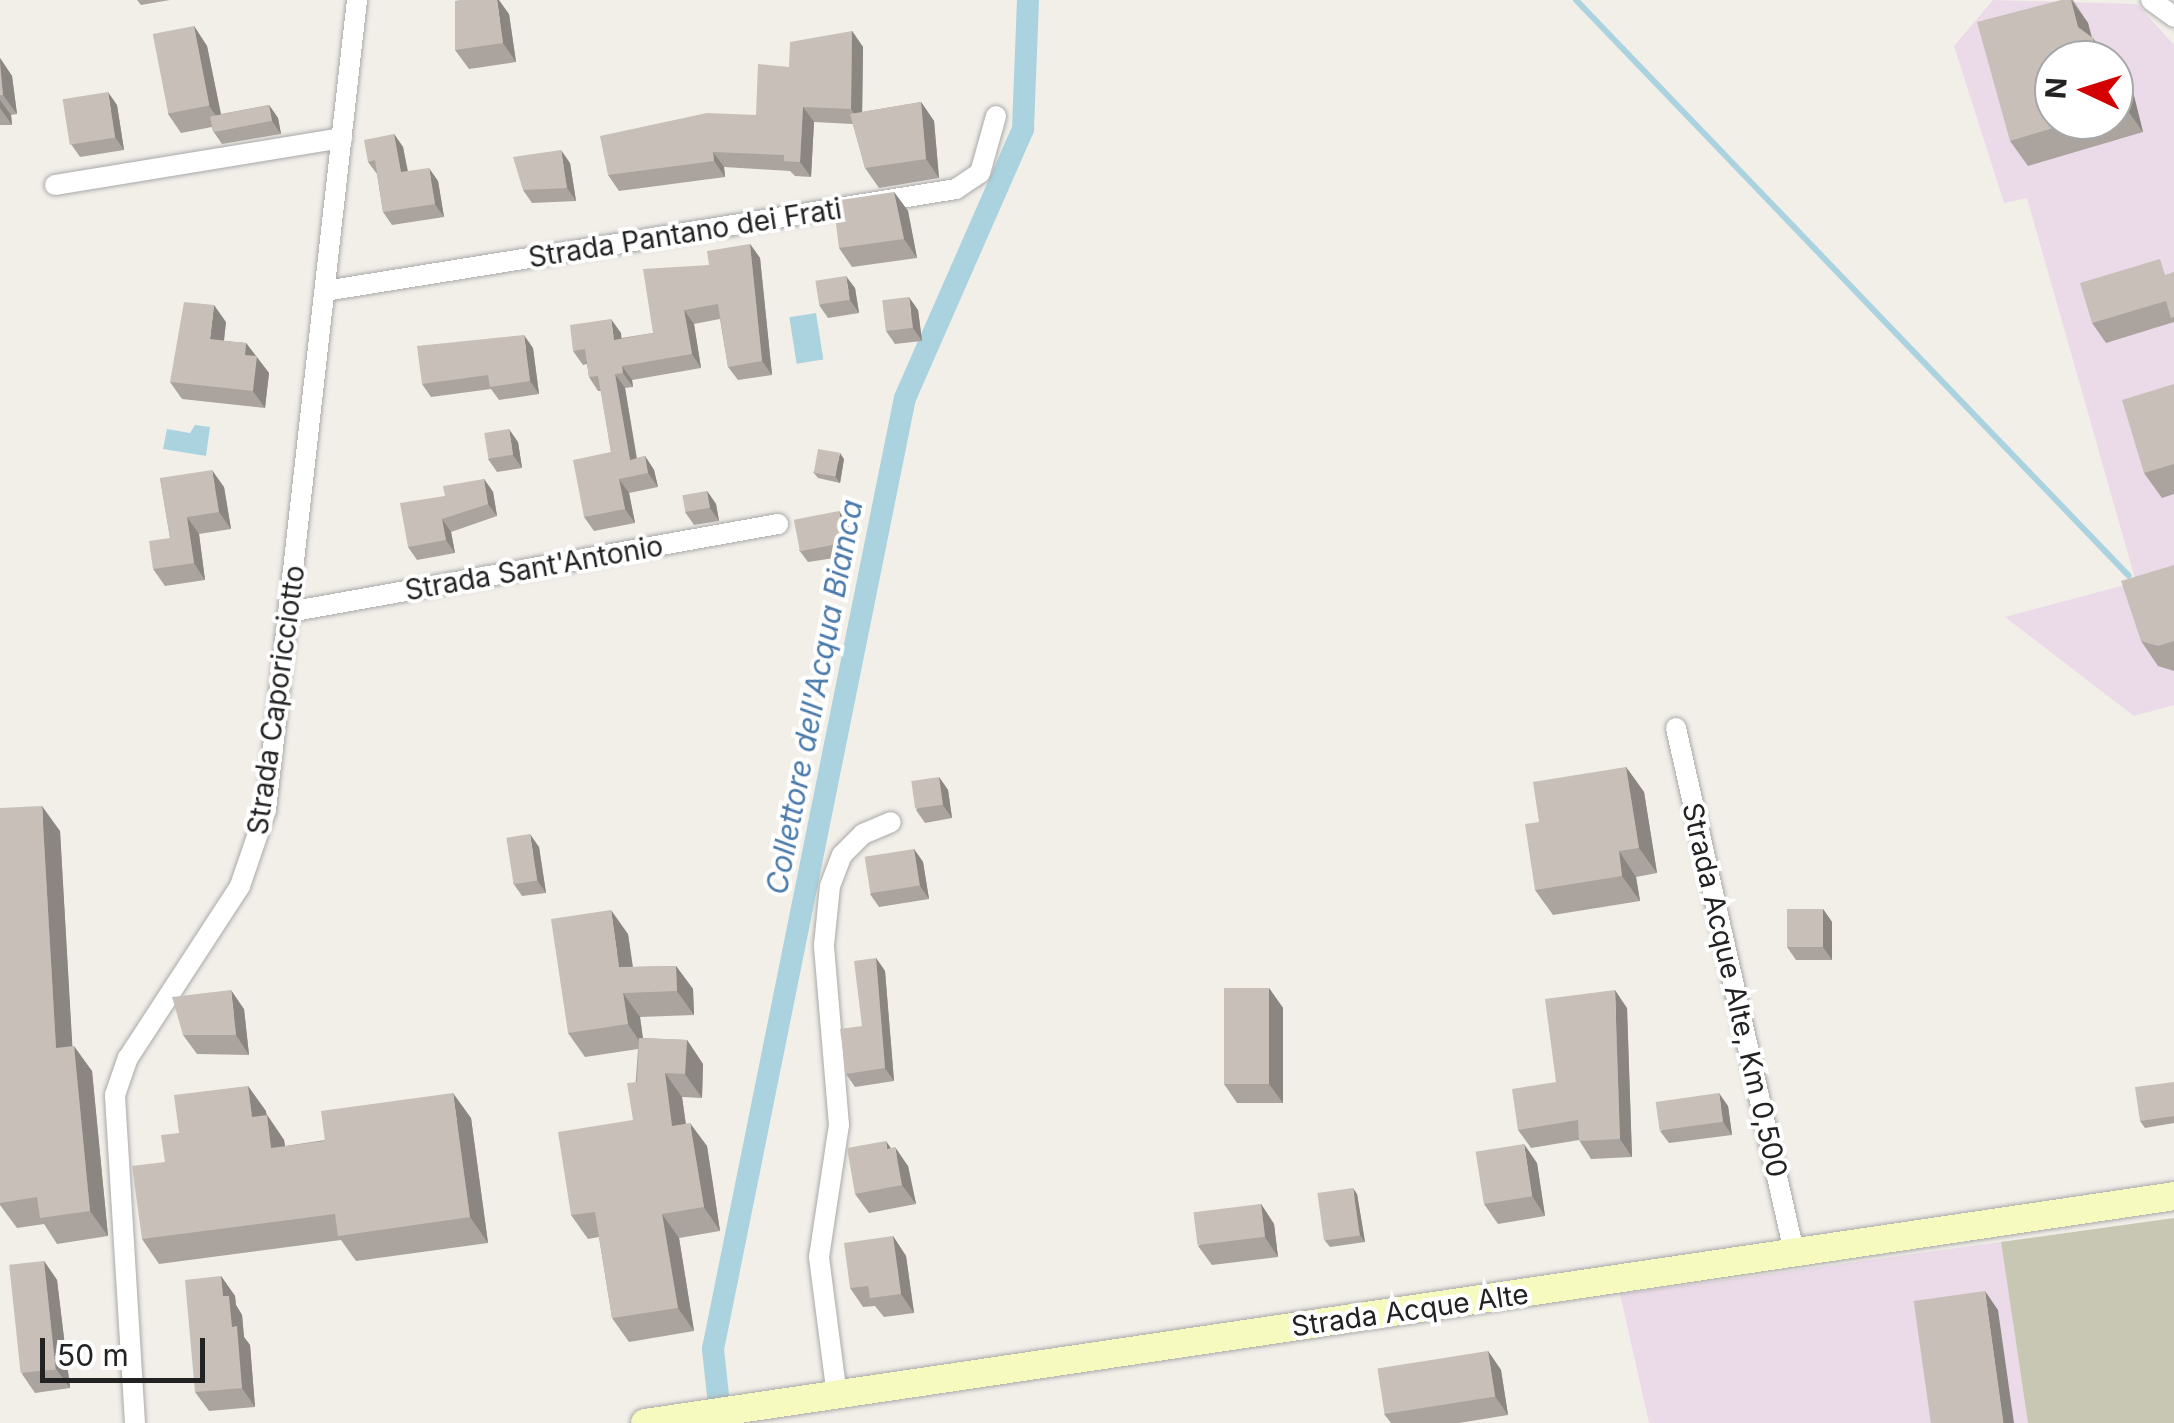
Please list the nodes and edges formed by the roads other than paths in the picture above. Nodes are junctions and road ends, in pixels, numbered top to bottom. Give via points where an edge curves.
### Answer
1 (357, 0) edge
2 (2151, 0) edge
3 (2174, 17) edge
4 (996, 116) dead end
5 (342, 138) junction
6 (55, 186) dead end
7 (325, 292) junction
8 (778, 524) dead end
9 (289, 612) junction
10 (1676, 728) dead end
11 (891, 822) dead end
12 (2174, 1196) edge
13 (1794, 1252) junction
14 (837, 1396) junction
15 (135, 1423) edge
16 (645, 1423) edge

1 - 5 street, Strada Caporicciotto
2 - 3 street
4 - 7 street, Strada Pantano dei Frati via 980,173 956,190
5 - 6 street
5 - 7 street, Strada Caporicciotto
7 - 9 street, Strada Caporicciotto
8 - 9 street, Strada Sant'Antonio
9 - 15 street, Strada Caporicciotto via 268,796 250,863 216,930 128,1058 115,1095
10 - 13 street, Strada Acque Alte, Km 0,500
11 - 14 street via 863,834 842,855 824,945 840,1112 819,1257
12 - 13 main road, Strada Acque Alte
13 - 14 main road, Strada Acque Alte
14 - 16 main road, Strada Acque Alte

